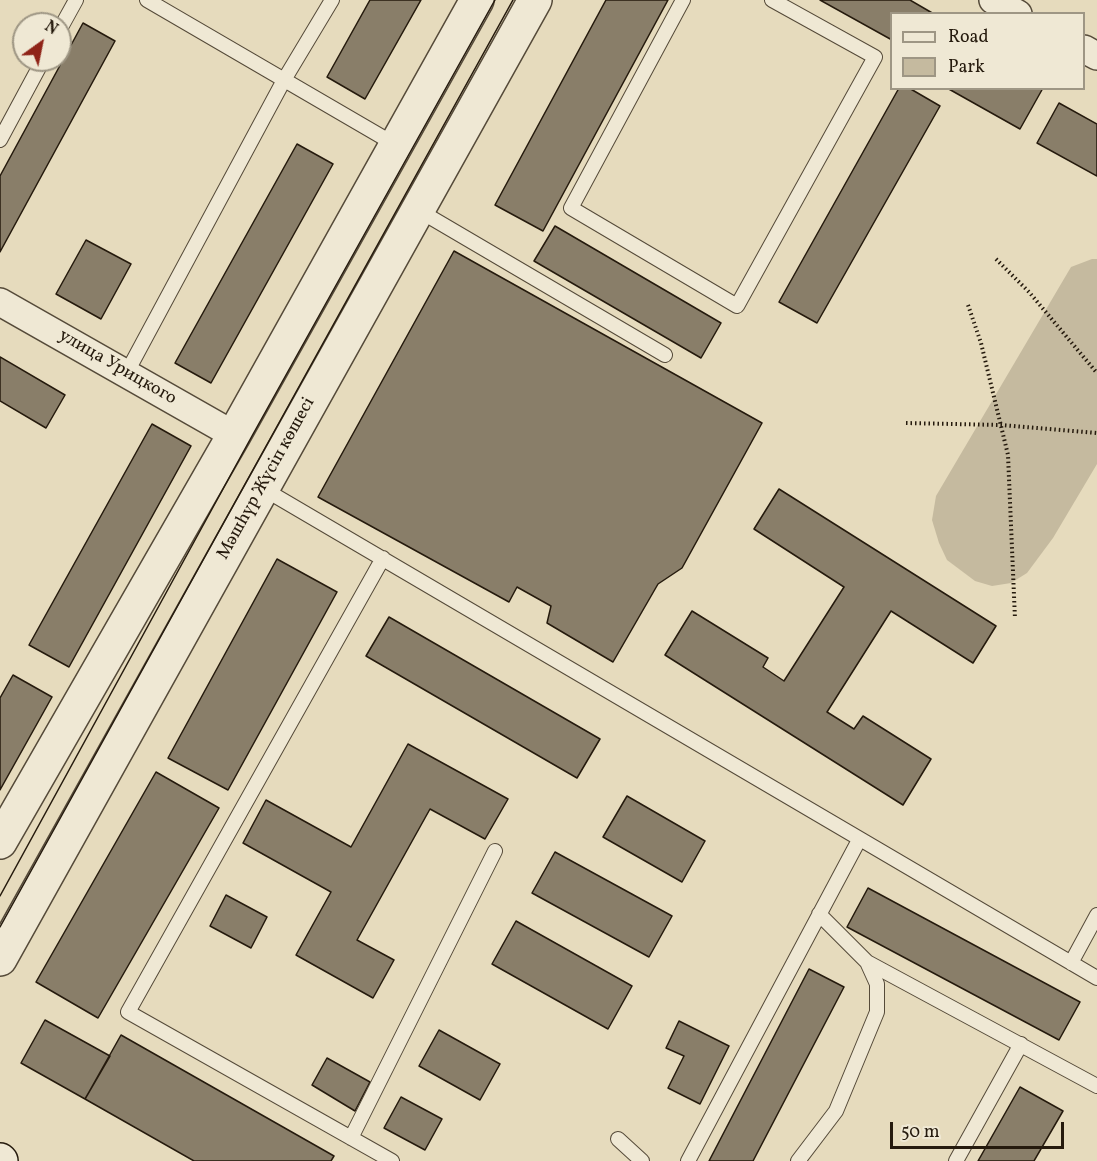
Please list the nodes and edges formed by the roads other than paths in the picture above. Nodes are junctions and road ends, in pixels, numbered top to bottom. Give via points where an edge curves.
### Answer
1 (147, 0) edge
2 (332, 0) edge
3 (477, 0) edge
4 (535, 0) edge
5 (683, 0) edge
6 (772, 0) edge
7 (993, 0) edge
8 (1014, 12) edge
9 (37, 72) edge
10 (284, 80) junction
11 (0, 140) edge
12 (396, 145) junction
13 (418, 210) junction
14 (0, 302) edge
15 (665, 355) dead end
16 (126, 374) junction
17 (234, 435) junction
18 (262, 488) junction
19 (383, 558) junction
20 (859, 840) junction
21 (0, 842) edge
22 (495, 850) dead end
23 (819, 914) junction
24 (1097, 915) edge
25 (0, 959) edge
26 (867, 962) junction
27 (1071, 963) junction
28 (1097, 978) edge
29 (1021, 1044) junction
30 (1097, 1086) edge
31 (351, 1138) junction
32 (618, 1139) dead end
33 (369, 1155) edge
34 (392, 1161) edge
35 (642, 1161) edge
36 (688, 1161) edge
37 (798, 1161) edge
38 (956, 1161) edge

1 - 10 lane
2 - 10 lane
3 - 12 street
4 - 13 street, Мәшһүр Жүсіп көшесі
5 - 6 lane via 571,208 737,306 875,57
7 - 8 street
9 - 11 lane
10 - 12 lane
10 - 16 lane
12 - 17 street
13 - 15 lane
13 - 18 street, Мәшһүр Жүсіп көшесі
14 - 16 street, улица Урицкого
16 - 17 street, улица Урицкого
17 - 21 street
18 - 19 lane
18 - 25 street, Мәшһүр Жүсіп көшесі
19 - 20 lane
19 - 31 lane via 128,1012
20 - 23 lane
20 - 27 lane
22 - 31 lane
23 - 26 lane
23 - 36 lane
24 - 27 lane
26 - 29 lane
26 - 37 lane via 877,984 877,1012 836,1111
27 - 28 lane
29 - 30 lane
29 - 38 lane
31 - 33 lane
32 - 35 lane
33 - 34 lane

